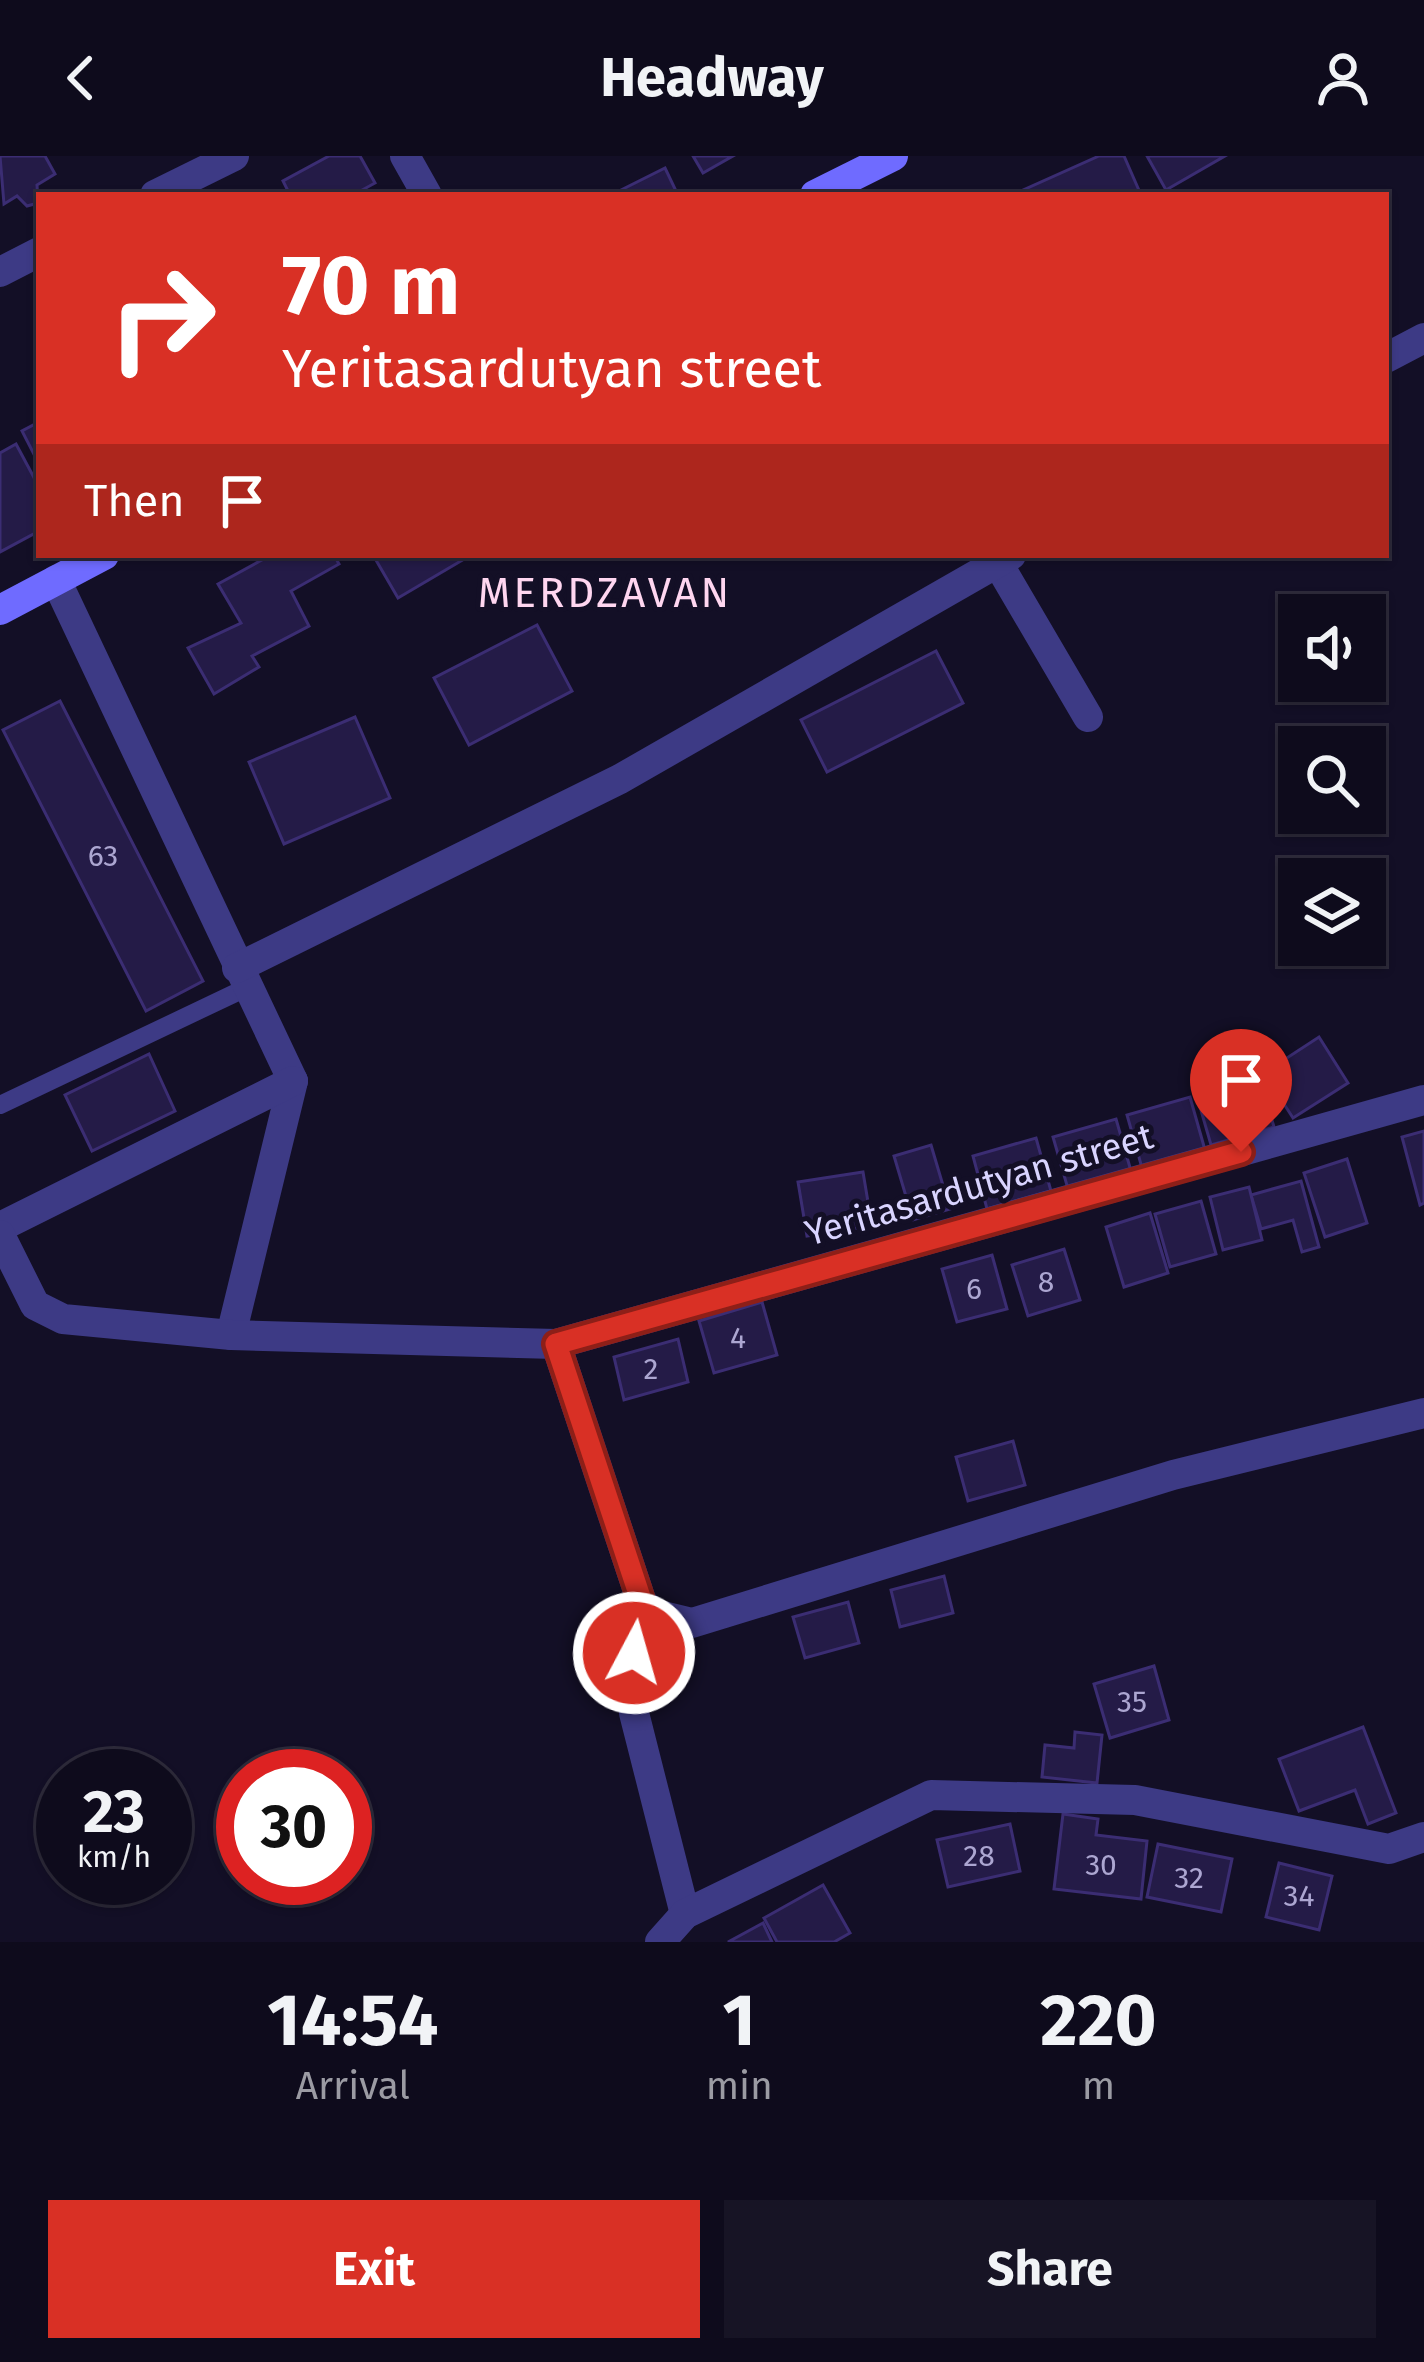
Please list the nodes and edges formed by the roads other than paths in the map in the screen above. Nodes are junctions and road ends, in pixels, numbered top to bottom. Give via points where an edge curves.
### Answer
1 (234, 156) edge
2 (405, 156) edge
3 (893, 156) edge
4 (161, 192) edge
5 (425, 192) edge
6 (821, 192) edge
7 (36, 254) edge
8 (0, 272) edge
9 (1424, 338) edge
10 (1389, 356) edge
11 (98, 558) edge
12 (1000, 558) edge
13 (56, 580) junction
14 (0, 610) edge
15 (1088, 717) dead end
16 (243, 978) junction
17 (292, 1081) junction
18 (1424, 1100) edge
19 (0, 1105) edge
20 (0, 1231) edge
21 (231, 1335) junction
22 (556, 1344) junction
23 (1424, 1412) edge
24 (642, 1603) junction
25 (1424, 1837) edge
26 (686, 1914) junction
27 (660, 1942) edge

1 - 4 street
2 - 5 street
3 - 6 main road
7 - 8 street
9 - 10 street
11 - 13 main road
12 - 15 street
12 - 16 street via 620,779
13 - 14 main road
13 - 16 street
16 - 17 street
16 - 19 lane
17 - 20 street
17 - 21 street
18 - 22 street, Yeritasardutyan street
20 - 21 street, Yeritasardutyan street via 35,1305 63,1319
21 - 22 street, Yeritasardutyan street
22 - 24 street
23 - 24 street via 1173,1475 692,1623
24 - 26 street via 634,1713
25 - 26 street via 1388,1849 1135,1801 931,1795
26 - 27 street

